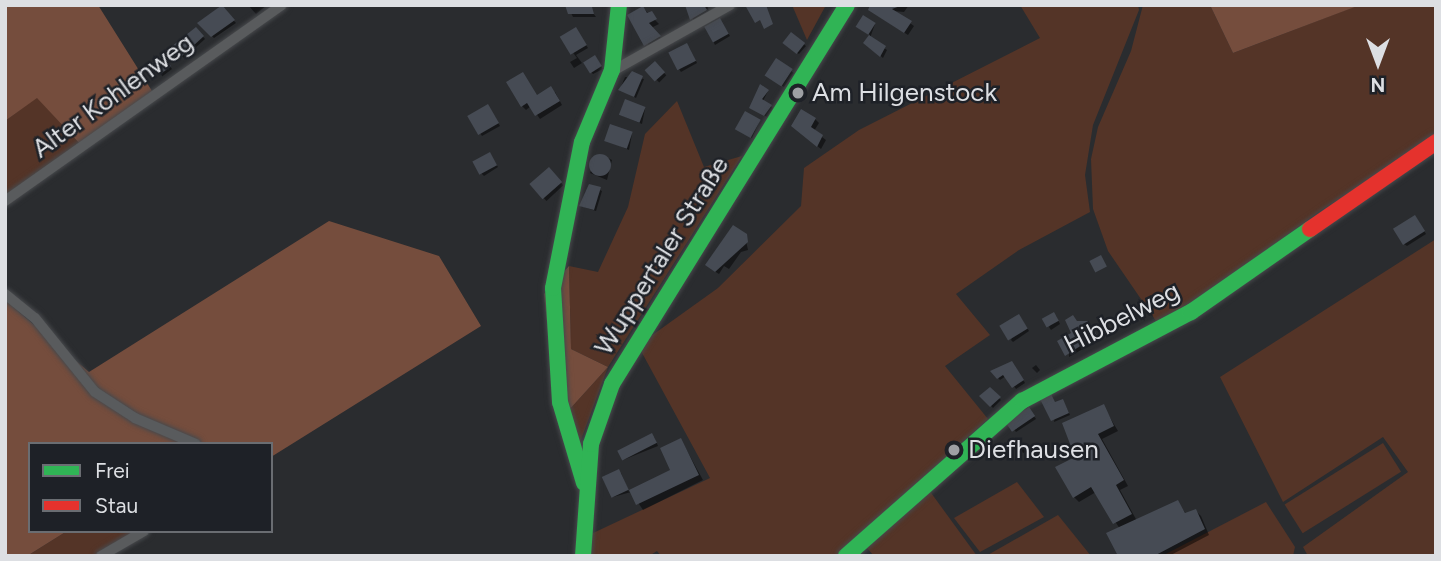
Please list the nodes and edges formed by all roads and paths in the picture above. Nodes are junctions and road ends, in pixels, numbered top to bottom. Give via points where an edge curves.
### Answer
1 (282, 5) edge
2 (619, 5) edge
3 (730, 5) edge
4 (847, 5) edge
5 (611, 72) junction
6 (1436, 142) edge
7 (5, 201) edge
8 (5, 293) edge
9 (192, 442) edge
10 (586, 488) junction
11 (141, 533) edge
12 (101, 556) edge
13 (583, 556) edge
14 (846, 556) edge

1 - 7 street, Alter Kohlenweg
2 - 5 street
3 - 5 street
4 - 10 street, Wuppertaler Straße via 612,384 591,444
5 - 10 street via 582,142 553,288 560,401
6 - 14 street, Hibbelweg via 1191,312 1022,401
8 - 9 street via 35,317 95,392 135,418
10 - 13 street, Wuppertaler Straße
11 - 12 street

